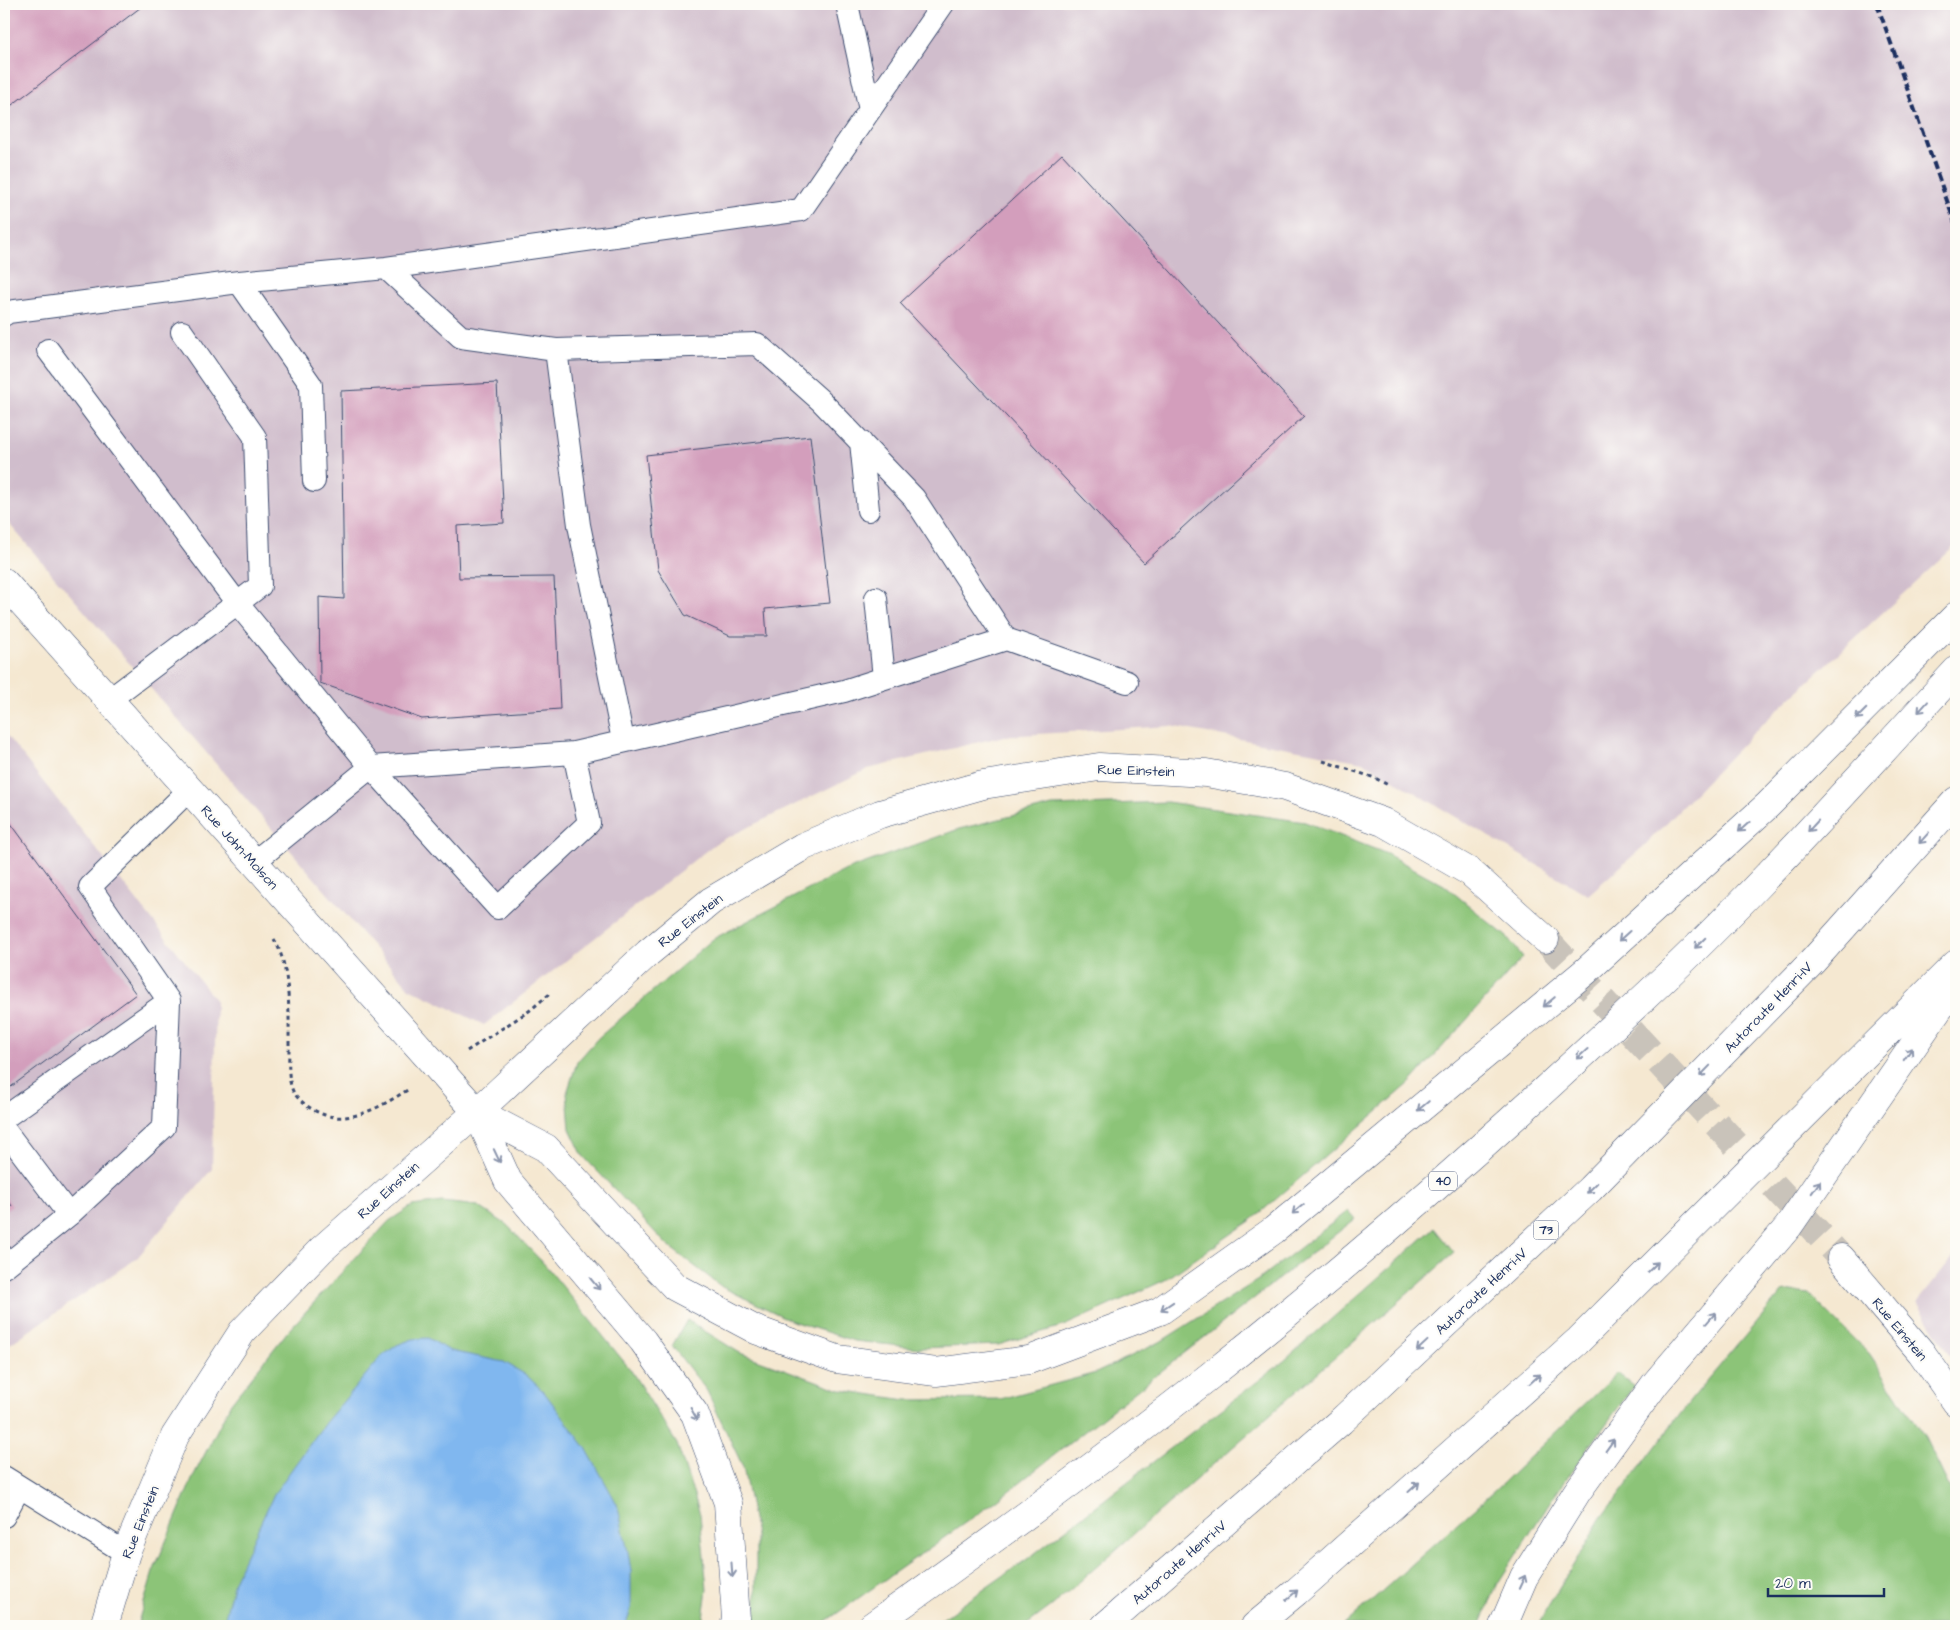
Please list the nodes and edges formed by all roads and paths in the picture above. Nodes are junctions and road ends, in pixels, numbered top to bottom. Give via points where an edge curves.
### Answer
1 (847, 4) edge
2 (943, 4) edge
3 (870, 110) junction
4 (386, 268) junction
5 (240, 282) junction
6 (4, 315) edge
7 (182, 332) dead end
8 (48, 350) dead end
9 (556, 350) junction
10 (861, 442) junction
11 (314, 481) dead end
12 (868, 510) dead end
13 (4, 582) edge
14 (876, 598) dead end
15 (237, 603) junction
16 (1956, 616) edge
17 (1006, 639) junction
18 (1956, 671) edge
19 (884, 678) junction
20 (1127, 682) dead end
21 (109, 700) junction
22 (623, 740) junction
23 (574, 753) junction
24 (1320, 760) dead end
25 (371, 767) junction
26 (1390, 786) dead end
27 (189, 790) junction
28 (1956, 801) edge
29 (254, 862) junction
30 (269, 933) dead end
31 (1545, 939) tunnel mouth
32 (1956, 964) edge
33 (1956, 984) edge
34 (558, 988) dead end
35 (169, 1001) junction
36 (500, 1030) dead end
37 (392, 1100) dead end
38 (476, 1112) junction
39 (4, 1118) edge
40 (4, 1128) edge
41 (69, 1214) junction
42 (1841, 1258) tunnel mouth
43 (4, 1267) edge
44 (1956, 1402) edge
45 (11, 1482) edge
46 (4, 1516) edge
47 (126, 1553) junction
48 (104, 1626) edge
49 (734, 1626) edge
50 (872, 1626) edge
51 (1105, 1626) edge
52 (1255, 1626) edge
53 (1503, 1626) edge

1 - 3 lane
2 - 3 lane
3 - 4 lane via 801,210
4 - 5 lane
4 - 9 lane via 461,337
5 - 6 lane
5 - 11 lane via 311,385
7 - 15 lane via 255,437 260,586
8 - 15 lane
9 - 10 lane via 757,344
9 - 22 lane via 579,525
10 - 12 lane
10 - 17 lane via 914,498
13 - 21 main road, Rue John-Molson
14 - 19 lane
15 - 21 lane
15 - 25 lane
16 -> 38 main road via 1768,805 1586,972 1274,1230 1160,1311 1029,1360 936,1372 837,1359 756,1330 675,1287 546,1148
17 - 19 lane
17 - 20 lane
18 -> 50 main road, 40 via 1782,860 1667,976 1448,1176 1292,1310 1210,1375 998,1536
19 - 22 lane via 844,691
21 - 27 main road, Rue John-Molson
22 - 23 lane
23 - 25 lane
23 - 25 lane via 589,823 498,908
24 - 26 path
25 - 29 lane
27 - 29 main road, Rue John-Molson
27 - 35 lane via 90,887
28 -> 51 main road, Autoroute Henri-IV / 73 via 1812,961 1590,1189 1341,1421
29 - 38 main road, Rue John-Molson
30 - 37 path via 279,948 284,965 294,1092 304,1104 333,1117 354,1115
31 - 38 main road, Rue Einstein via 1462,867 1383,822 1285,787 1206,774 1099,768 983,785 880,814 802,847 711,901 648,953
52 -> 32 main road via 1579,1340
53 -> 33 main road via 1524,1577 1577,1492 1655,1384 1788,1227
34 - 36 path
35 - 39 lane
35 - 41 lane via 164,1128
38 - 47 main road, Rue Einstein via 321,1250 242,1332 176,1436
38 -> 49 main road via 508,1181 643,1341 695,1414 728,1503
40 - 41 lane
41 - 43 lane
42 - 44 main road, Rue Einstein via 1921,1352
45 - 46 lane
45 - 47 lane
47 - 48 main road, Rue Einstein

